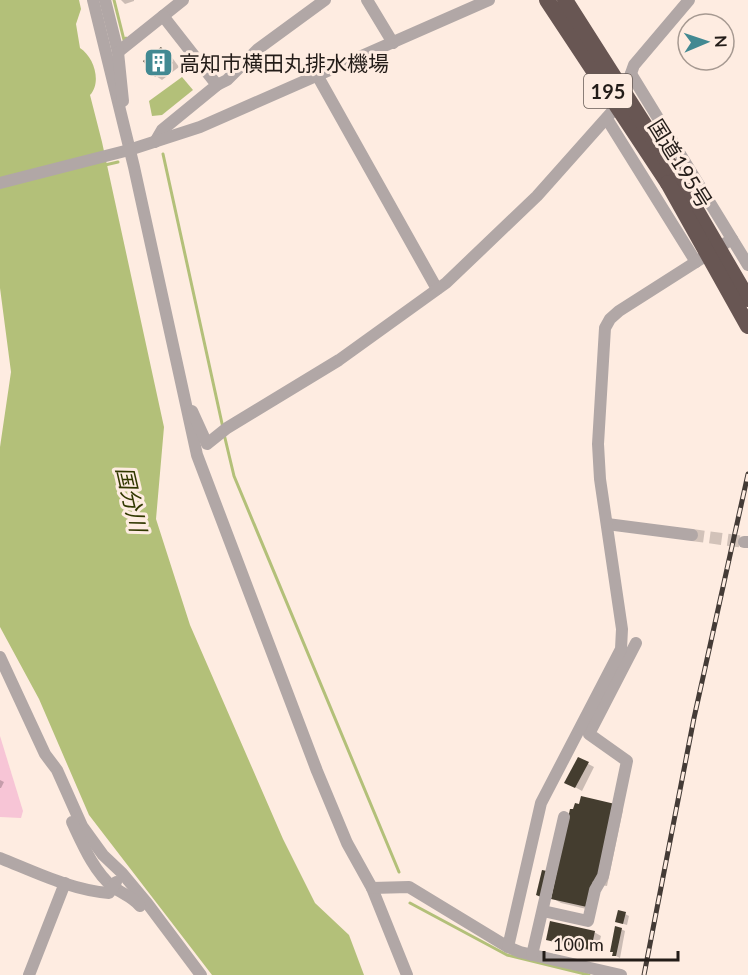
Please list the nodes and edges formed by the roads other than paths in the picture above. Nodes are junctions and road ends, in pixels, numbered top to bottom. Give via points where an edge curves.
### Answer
1 (93, 0) edge
2 (105, 0) edge
3 (183, 0) edge
4 (325, 0) edge
5 (367, 0) edge
6 (489, 0) edge
7 (547, 0) edge
8 (565, 0) edge
9 (689, 0) edge
10 (163, 16) junction
11 (393, 43) junction
12 (118, 52) junction
13 (317, 75) junction
14 (626, 80) junction
15 (217, 85) junction
16 (613, 112) junction
17 (122, 121) junction
18 (155, 142) junction
19 (126, 151) junction
20 (673, 180) junction
21 (0, 183) edge
22 (732, 239) junction
23 (696, 262) junction
24 (748, 265) edge
25 (437, 289) junction
26 (748, 299) edge
27 (748, 326) edge
28 (182, 390) junction
29 (210, 441) junction
30 (208, 488) junction
31 (606, 524) junction
32 (692, 535) tunnel mouth
33 (636, 643) dead end
34 (0, 657) edge
35 (0, 676) edge
36 (564, 817) dead end
37 (0, 858) edge
38 (122, 873) junction
39 (65, 883) junction
40 (113, 887) junction
41 (372, 888) junction
42 (543, 911) junction
43 (508, 947) junction
44 (532, 956) junction
45 (29, 975) edge
46 (191, 975) edge
47 (201, 975) edge
48 (407, 975) edge
49 (621, 975) edge

1 - 17 street
2 - 12 street
3 - 10 street
4 - 15 street
5 - 11 street
6 - 11 street
7 - 16 highway, 国道195号 / 195
8 - 14 highway, 国道195号 / 195
9 - 14 street
10 - 12 street
10 - 15 street
11 - 13 street
12 - 17 street
13 - 18 street via 200,127
13 - 25 street
14 - 20 highway, 国道195号 / 195
14 - 22 street
15 - 18 street via 162,130
16 - 20 highway, 国道195号 / 195
16 - 23 street
16 - 25 street via 537,196
17 - 19 street
18 - 19 street
19 - 21 street
19 - 28 street
20 - 26 highway, 国道195号 / 195, bridge
20 - 27 highway, 国道195号 / 195, bridge
22 - 23 street
22 - 24 street
23 - 31 street via 620,311 605,328 598,444
25 - 29 street via 339,360
28 - 29 street
28 - 30 street via 196,455
29 - 30 street
30 - 41 street via 317,771 347,843
31 - 32 street
31 - 43 street via 622,629 621,649 541,802
33 - 42 street via 589,734 627,761 603,876 595,890 588,921
34 - 38 street via 82,826
35 - 40 street via 82,844
36 - 42 street
37 - 39 street
38 - 40 street
38 - 47 street
39 - 40 street via 93,892 109,892
39 - 45 street
40 - 46 street via 134,899
41 - 43 street via 409,887
41 - 48 street
42 - 44 street
43 - 44 street
44 - 49 street

